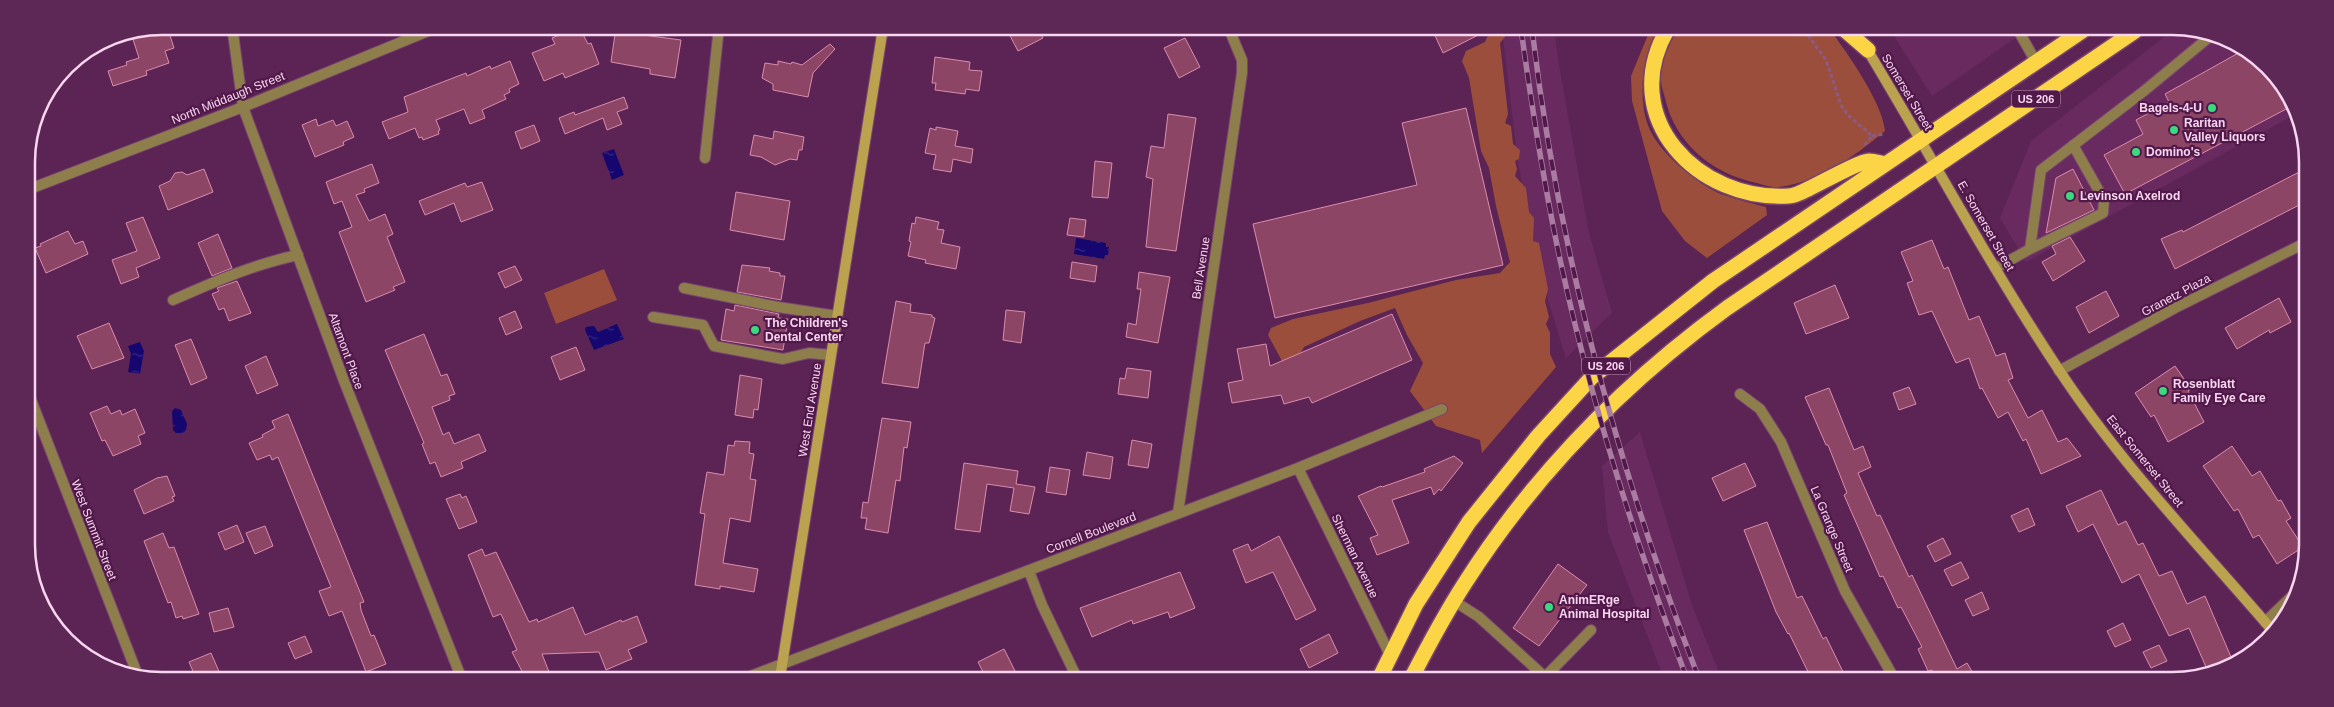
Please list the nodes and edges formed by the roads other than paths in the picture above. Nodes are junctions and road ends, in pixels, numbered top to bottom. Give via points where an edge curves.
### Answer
1 (233, 35) edge
2 (418, 35) edge
3 (718, 35) edge
4 (882, 35) edge
5 (1232, 35) edge
6 (1664, 35) edge
7 (1851, 35) edge
8 (1859, 35) edge
9 (2021, 35) edge
10 (2075, 35) edge
11 (2129, 35) edge
12 (2206, 40) edge
13 (1868, 50) junction
14 (2036, 62) junction
15 (243, 107) junction
16 (1921, 139) junction
17 (2073, 145) junction
18 (705, 158) dead end
19 (1884, 164) junction
20 (1937, 166) junction
21 (35, 187) edge
22 (2299, 245) edge
23 (2030, 249) junction
24 (298, 255) junction
25 (1996, 268) junction
26 (684, 288) dead end
27 (2013, 298) joint
28 (173, 300) dead end
29 (837, 316) junction
30 (653, 317) dead end
31 (831, 355) junction
32 (2059, 371) junction
33 (1740, 394) dead end
34 (1442, 409) dead end
35 (35, 410) edge
36 (1298, 468) junction
37 (1178, 513) junction
38 (1028, 571) junction
39 (1454, 601) junction
40 (2284, 604) edge
41 (2265, 622) junction
42 (2269, 627) edge
43 (1591, 630) dead end
44 (1390, 655) junction
45 (782, 664) junction
46 (135, 669) edge
47 (459, 672) edge
48 (763, 672) edge
49 (781, 672) edge
50 (1074, 672) edge
51 (1382, 672) edge
52 (1415, 672) edge
53 (1540, 672) edge
54 (1550, 672) edge
55 (1891, 672) edge

1 - 15 street, Altamont Place
2 - 15 street, North Middaugh Street
3 - 18 street
4 - 29 street, West End Avenue
5 - 37 street, Bell Avenue via 1242,60 1242,73
6 - 19 highway via 1657,47 1652,68 1652,96 1658,120 1680,155 1710,179 1745,193 1792,196 1868,161
7 - 13 highway
8 - 13 street, Somerset Street
9 - 14 street
10 - 14 highway, US 206
11 - 20 highway, US 206
12 - 17 street
13 - 16 street, Somerset Street
14 - 16 highway, US 206
15 - 21 street, North Middaugh Street
15 - 24 street, Altamont Place
16 - 19 highway, US 206
16 - 20 street, Somerset Street
17 - 23 street via 2041,170
17 - 23 street via 2104,200 2103,213
19 - 44 highway, US 206 via 1713,281 1592,377 1532,443 1469,522 1416,604
20 - 25 street, E. Somerset Street
20 - 39 highway, US 206 via 1728,308 1634,382 1570,446 1534,488
22 - 32 street, Granetz Plaza
23 - 25 street
24 - 28 street via 272,260 230,275
24 - 47 street, Altamont Place
25 - 27 street, E. Somerset Street
26 - 29 street
27 - 32 street, East Somerset Street
29 - 31 street, West End Avenue
30 - 31 street via 704,325 714,346 783,358 809,353
31 - 45 street, West End Avenue
32 - 41 street, East Somerset Street via 2146,484
33 - 55 street, La Grange Street via 1760,410 1780,442 1845,590
34 - 36 street, Cornell Boulevard
35 - 46 street, West Summit Street
36 - 37 street, Cornell Boulevard
36 - 44 street, Sherman Avenue
37 - 38 street, Cornell Boulevard
38 - 45 street, Cornell Boulevard
38 - 50 street
39 - 52 highway, US 206
39 - 53 street via 1480,616
40 - 41 street
41 - 42 street, East Somerset Street
43 - 54 street
44 - 51 highway, US 206
45 - 48 street, Cornell Boulevard
45 - 49 street, West End Avenue

